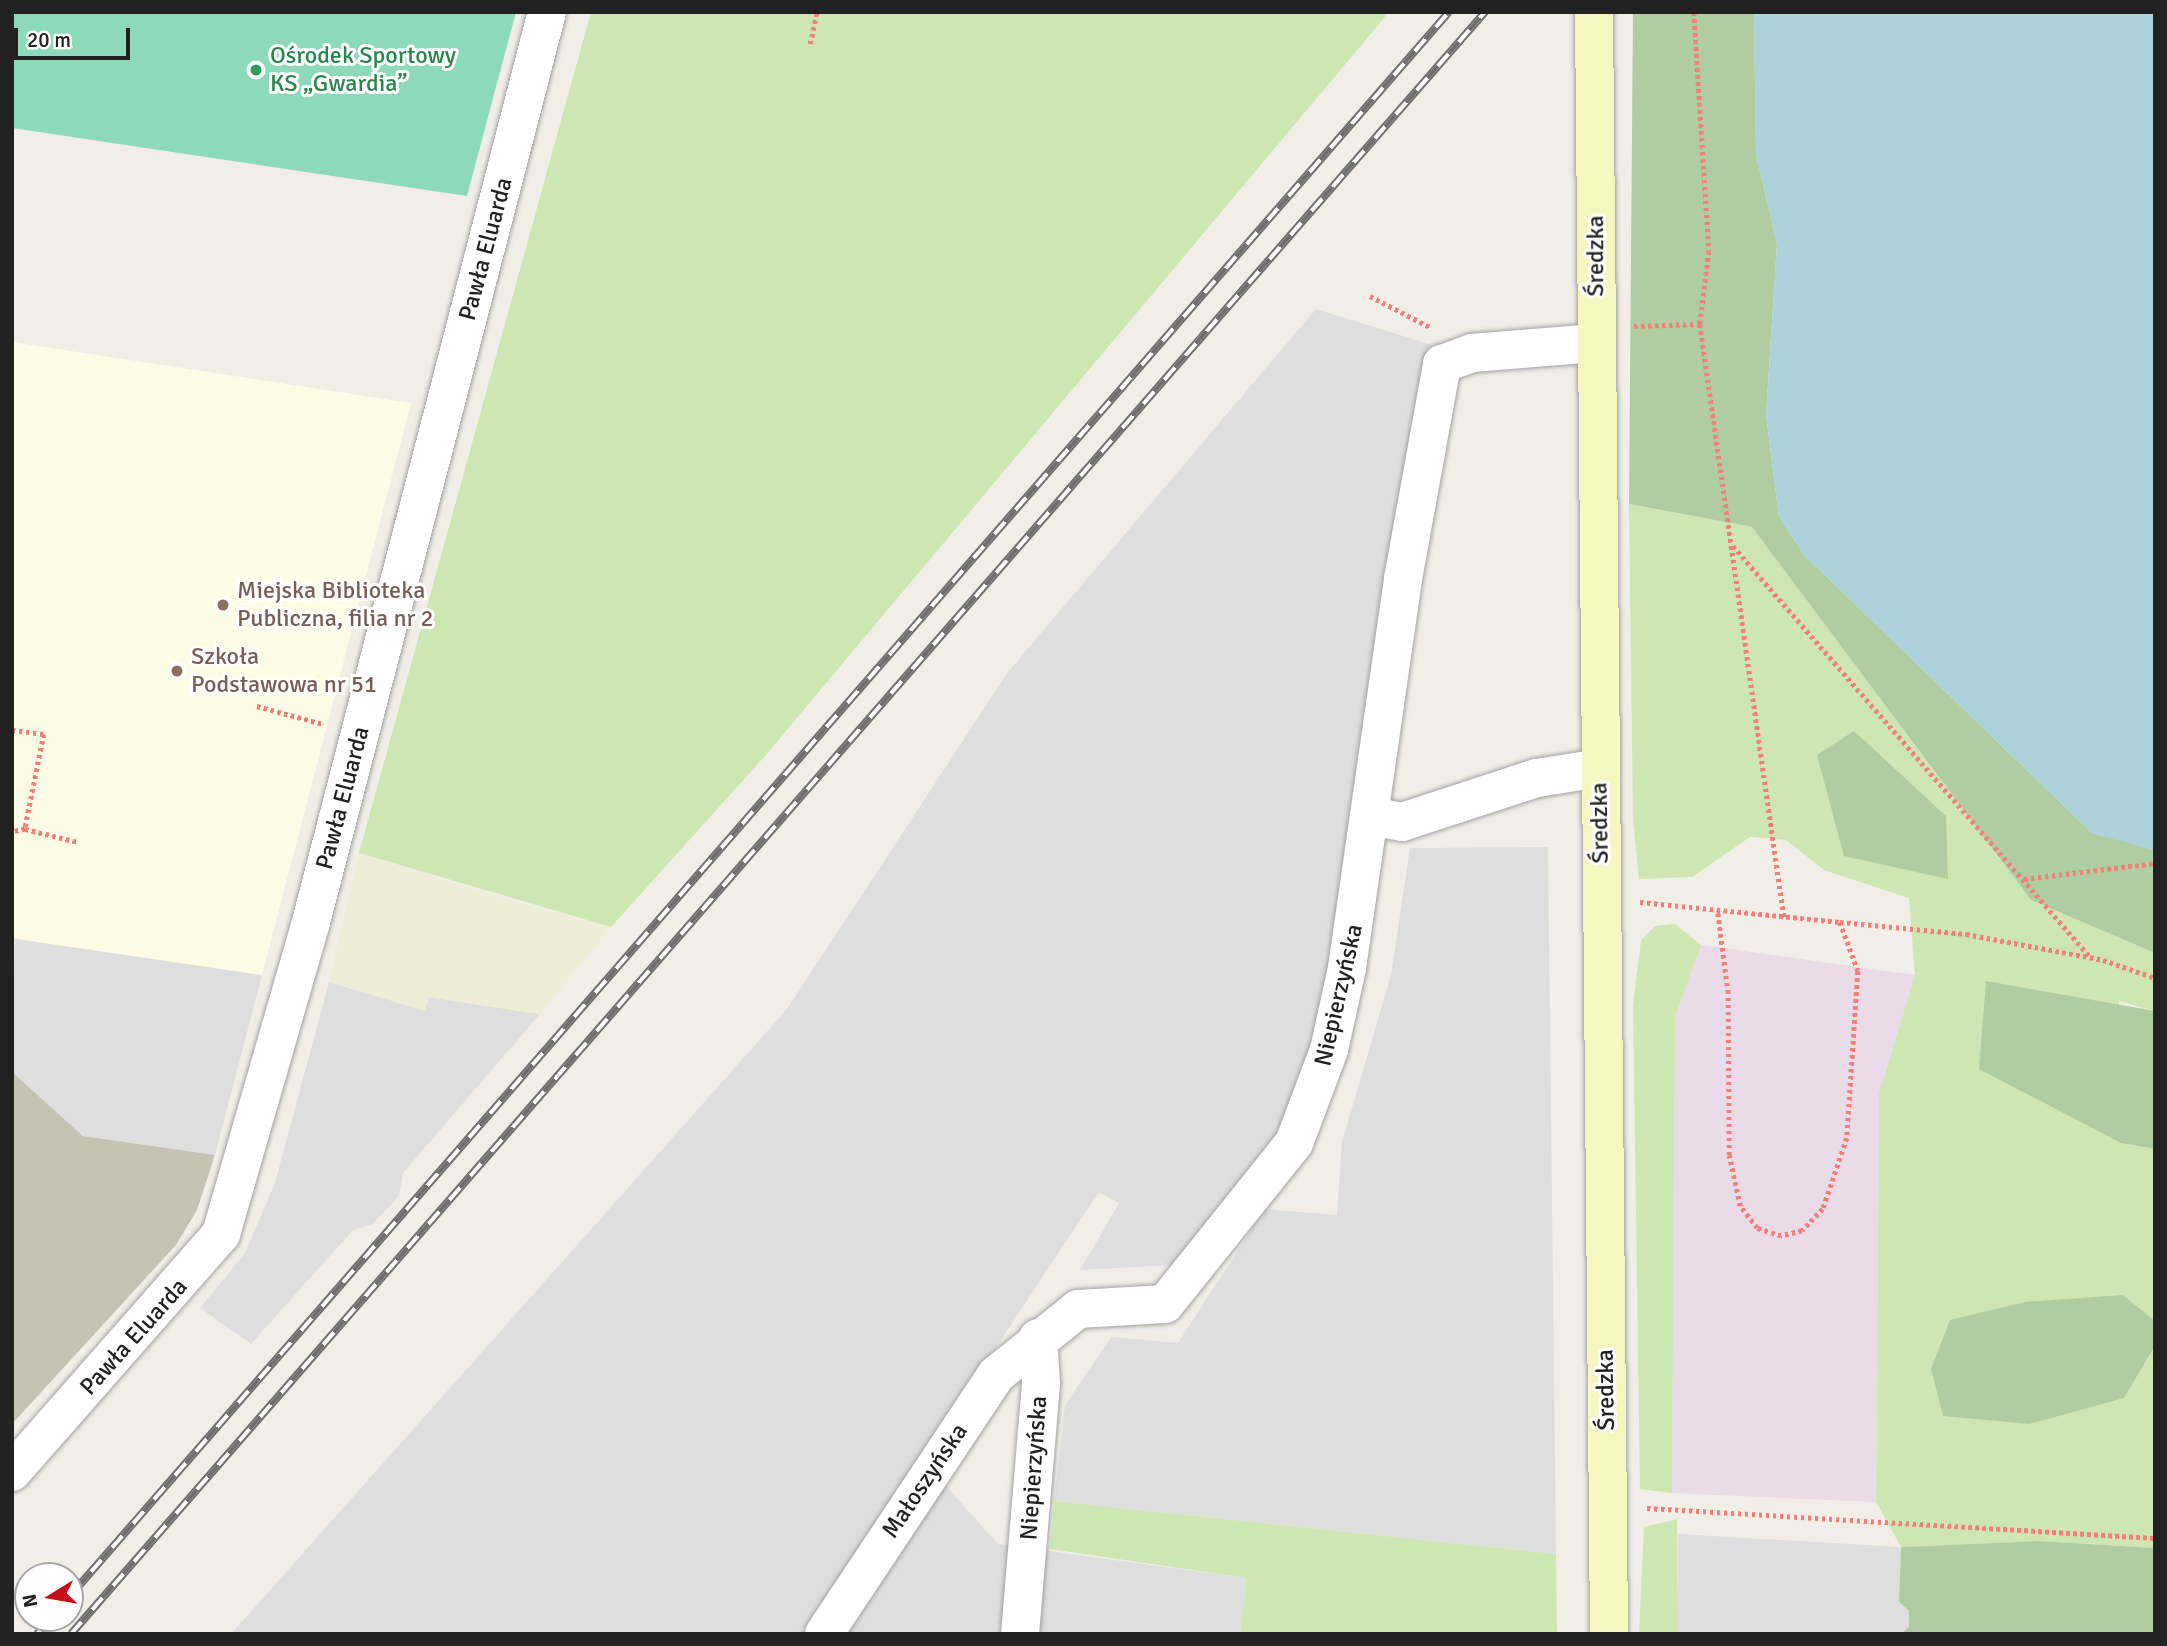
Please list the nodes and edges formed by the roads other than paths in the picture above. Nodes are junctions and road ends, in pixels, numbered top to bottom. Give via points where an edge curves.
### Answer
1 (547, 12) edge
2 (1594, 12) edge
3 (1596, 335) junction
4 (1600, 768) junction
5 (1371, 816) junction
6 (1038, 1338) junction
7 (12, 1472) edge
8 (824, 1634) edge
9 (1020, 1634) edge
10 (1609, 1634) edge

1 - 7 street, Pawła Eluarda via 311,922 221,1234
2 - 3 main road, Średzka
3 - 4 main road, Średzka
3 - 5 street, Niepierzyńska via 1442,364 1403,579
4 - 5 street via 1537,778 1402,822
4 - 10 main road, Średzka
5 - 6 street, Niepierzyńska via 1329,1050 1294,1143 1165,1304 1078,1309
6 - 8 street, Małoszyńska via 996,1375
6 - 9 street, Niepierzyńska via 1041,1383

